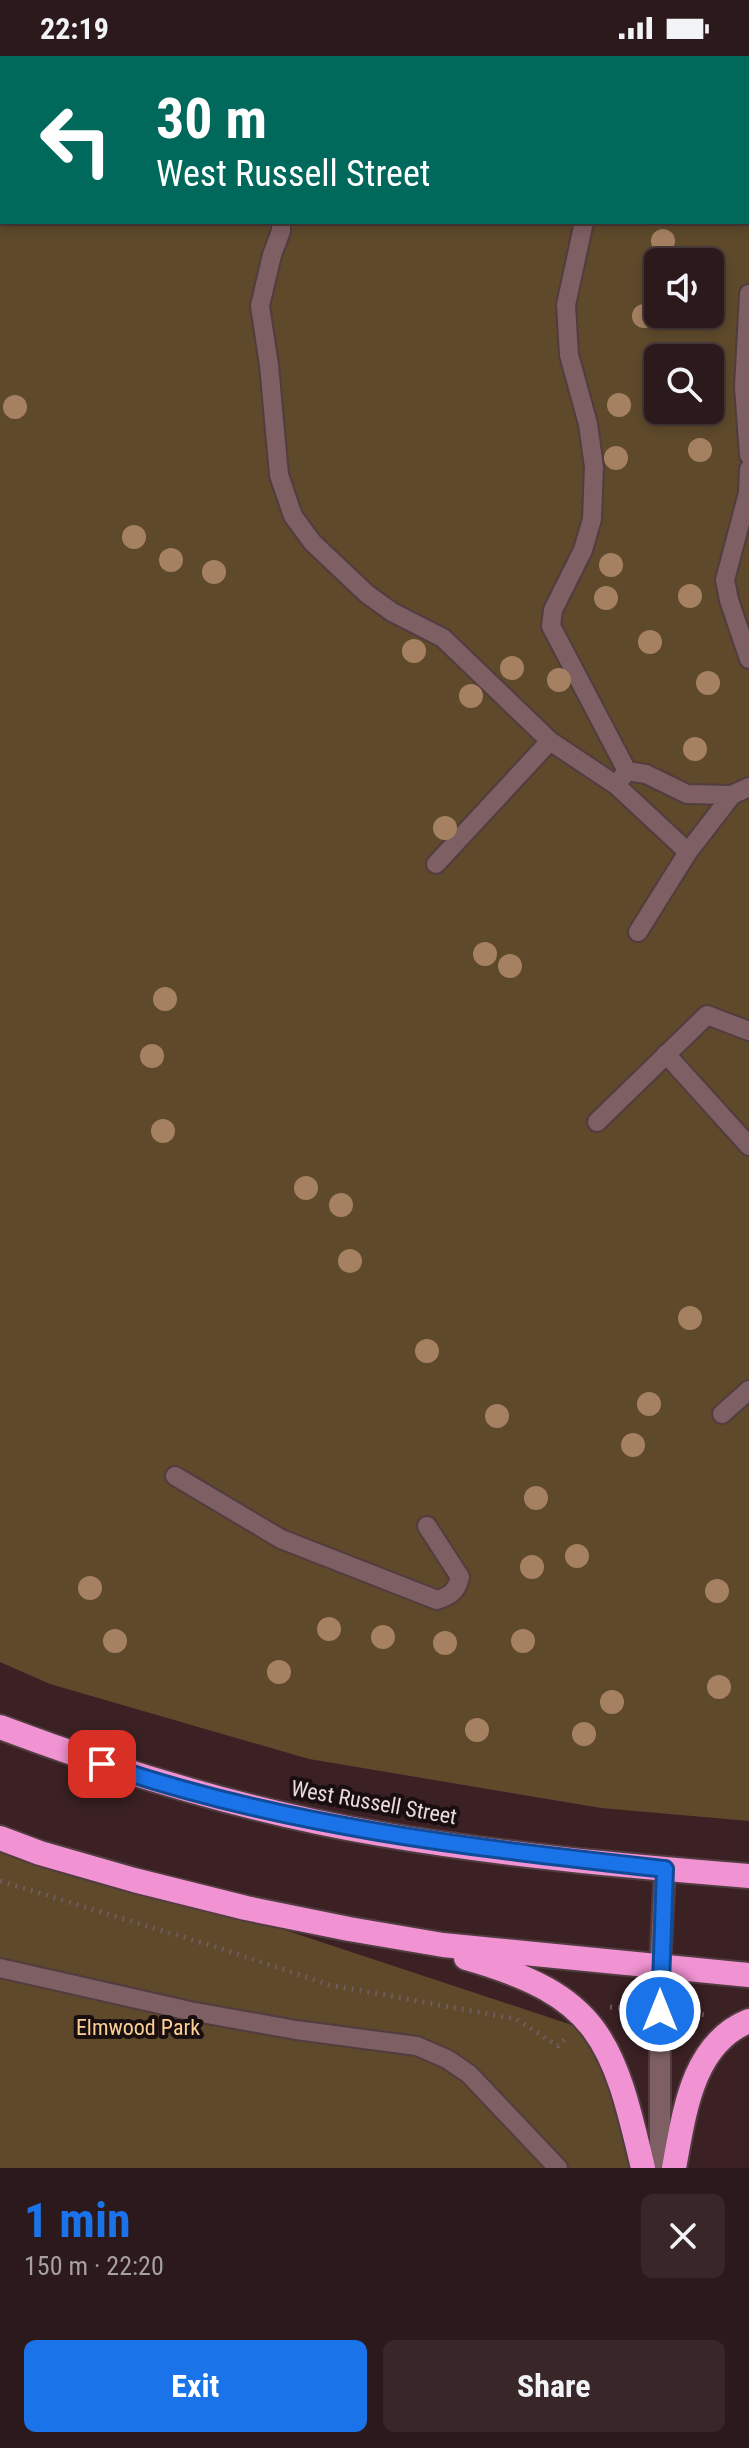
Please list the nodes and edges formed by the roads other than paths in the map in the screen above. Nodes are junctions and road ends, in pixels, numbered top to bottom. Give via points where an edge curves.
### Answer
1 (281, 224) edge
2 (584, 224) edge
3 (749, 294) edge
4 (749, 455) edge
5 (749, 469) edge
6 (749, 659) edge
7 (550, 741) junction
8 (622, 778) junction
9 (740, 791) edge
10 (688, 852) junction
11 (436, 864) dead end
12 (638, 932) dead end
13 (749, 1031) edge
14 (666, 1054) junction
15 (597, 1122) dead end
16 (749, 1146) edge
17 (749, 1390) edge
18 (722, 1414) dead end
19 (175, 1476) dead end
20 (427, 1526) dead end
21 (0, 1727) edge
22 (0, 1838) edge
23 (665, 1869) junction
24 (749, 1876) edge
25 (378, 1934) junction
26 (660, 1967) junction
27 (0, 1968) edge
28 (749, 1975) edge
29 (742, 2026) edge
30 (558, 2168) edge
31 (643, 2168) edge
32 (660, 2168) edge
33 (674, 2168) edge

1 - 7 lane via 260,306 279,475 293,516 313,543 367,594 443,638
2 - 8 lane via 566,305 569,355 594,467 592,519 551,626
3 - 4 lane via 744,387
5 - 6 lane via 748,493 725,580
7 - 8 lane
7 - 11 lane
8 - 9 lane via 646,774 687,794
8 - 10 lane
9 - 10 lane
10 - 12 lane
13 - 14 lane via 707,1015
14 - 15 lane
14 - 16 lane
17 - 18 lane
19 - 20 lane via 281,1539 437,1600 458,1587 460,1577
21 - 23 highway, West Russell Street via 129,1773 379,1834
22 - 25 highway via 134,1880
23 - 24 highway, West Russell Street
23 - 26 main road
25 - 26 highway
25 - 31 highway via 490,1965 557,1994 586,2020 606,2048 626,2094
26 - 28 highway
26 - 32 main road
27 - 30 lane via 190,2011 417,2046 469,2074
29 - 33 highway via 700,2067 688,2094

